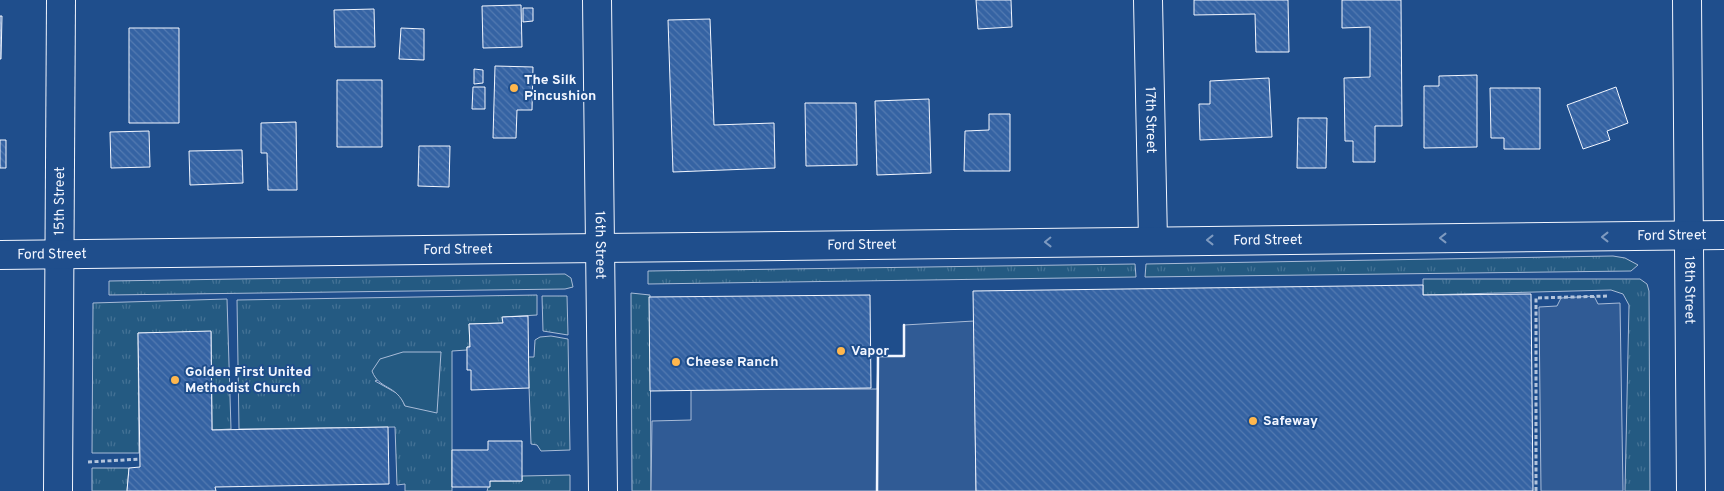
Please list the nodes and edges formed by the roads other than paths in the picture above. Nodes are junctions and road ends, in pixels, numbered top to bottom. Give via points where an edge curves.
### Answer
1 (61, 0) edge
2 (597, 0) edge
3 (1148, 0) edge
4 (1687, 0) edge
5 (1724, 235) edge
6 (1688, 236) junction
7 (1153, 240) junction
8 (600, 248) junction
9 (0, 255) edge
10 (58, 255) junction
11 (58, 491) edge
12 (603, 491) edge
13 (1691, 491) edge

1 - 10 street, 15th Street
2 - 8 street, 16th Street
3 - 7 street, 17th Street
4 - 6 street, 18th Street
5 - 6 street, Ford Street
6 -> 7 street, Ford Street
6 - 13 street, 18th Street
7 -> 8 street, Ford Street
8 - 10 street, Ford Street
8 - 12 street, 16th Street
9 - 10 street, Ford Street
10 - 11 street, 15th Street

